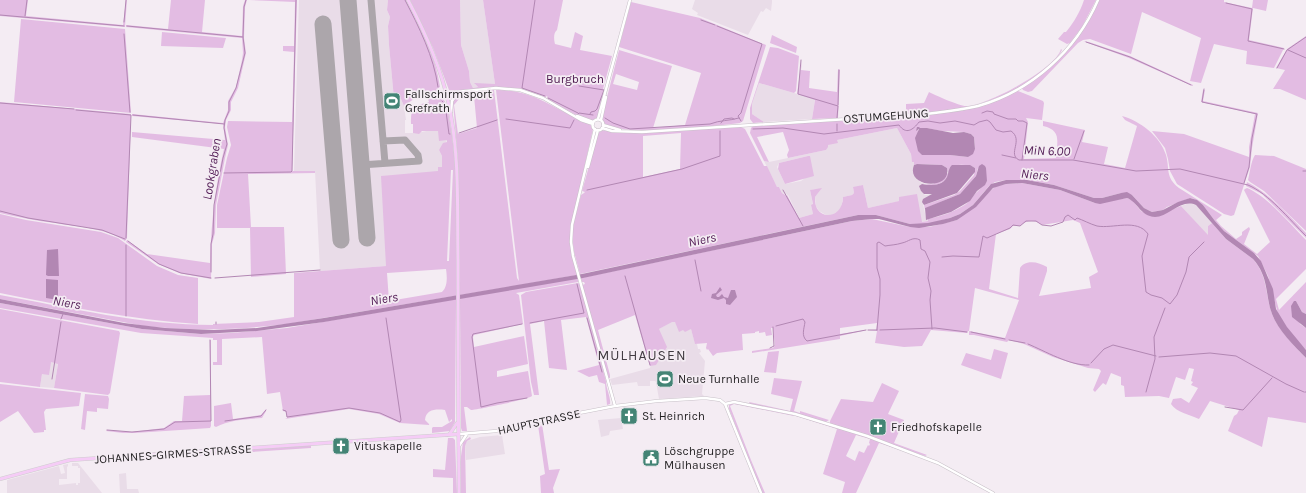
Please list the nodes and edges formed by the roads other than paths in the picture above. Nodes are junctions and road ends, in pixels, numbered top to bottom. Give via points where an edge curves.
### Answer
1 (408, 0) edge
2 (630, 0) edge
3 (1098, 0) edge
4 (466, 92) junction
5 (447, 95) junction
6 (456, 95) junction
7 (451, 113) junction
8 (599, 120) junction
9 (593, 123) junction
10 (603, 127) junction
11 (597, 129) junction
12 (725, 404) junction
13 (615, 406) junction
14 (458, 421) junction
15 (458, 434) junction
16 (468, 434) junction
17 (449, 435) junction
18 (349, 441) joint
19 (458, 447) junction
20 (0, 479) edge
21 (459, 493) edge
22 (761, 493) edge
23 (993, 493) edge

1 - 5 main road via 427,39
2 - 8 street
3 - 10 street, OSTUMGEHUNG via 1076,38 1053,63 1018,89 978,106 926,114 628,132 612,131
4 - 5 street
4 - 6 street
4 - 9 street via 496,88 520,90 543,98
5 - 6 street
5 - 7 main road
6 - 7 street
7 - 14 main road via 457,162
8 - 9 street
8 - 10 street
9 - 11 street
10 - 11 street
11 - 13 street via 572,224 571,242
12 - 13 street, HAUPTSTRASSE via 720,400 701,398
12 - 22 street
12 - 23 street, HAUPTSTRASSE via 734,402 795,414 858,433 938,463
13 - 16 street, HAUPTSTRASSE via 548,419 509,430
14 - 15 main road
14 - 17 main road
15 - 16 street, HAUPTSTRASSE
15 - 17 main road, HAUPTSTRASSE
15 - 19 main road
16 - 19 street
17 - 18 main road, HAUPTSTRASSE
18 - 20 main road, JOHANNES-GIRMES-STRASSE via 70,460
19 - 21 main road

